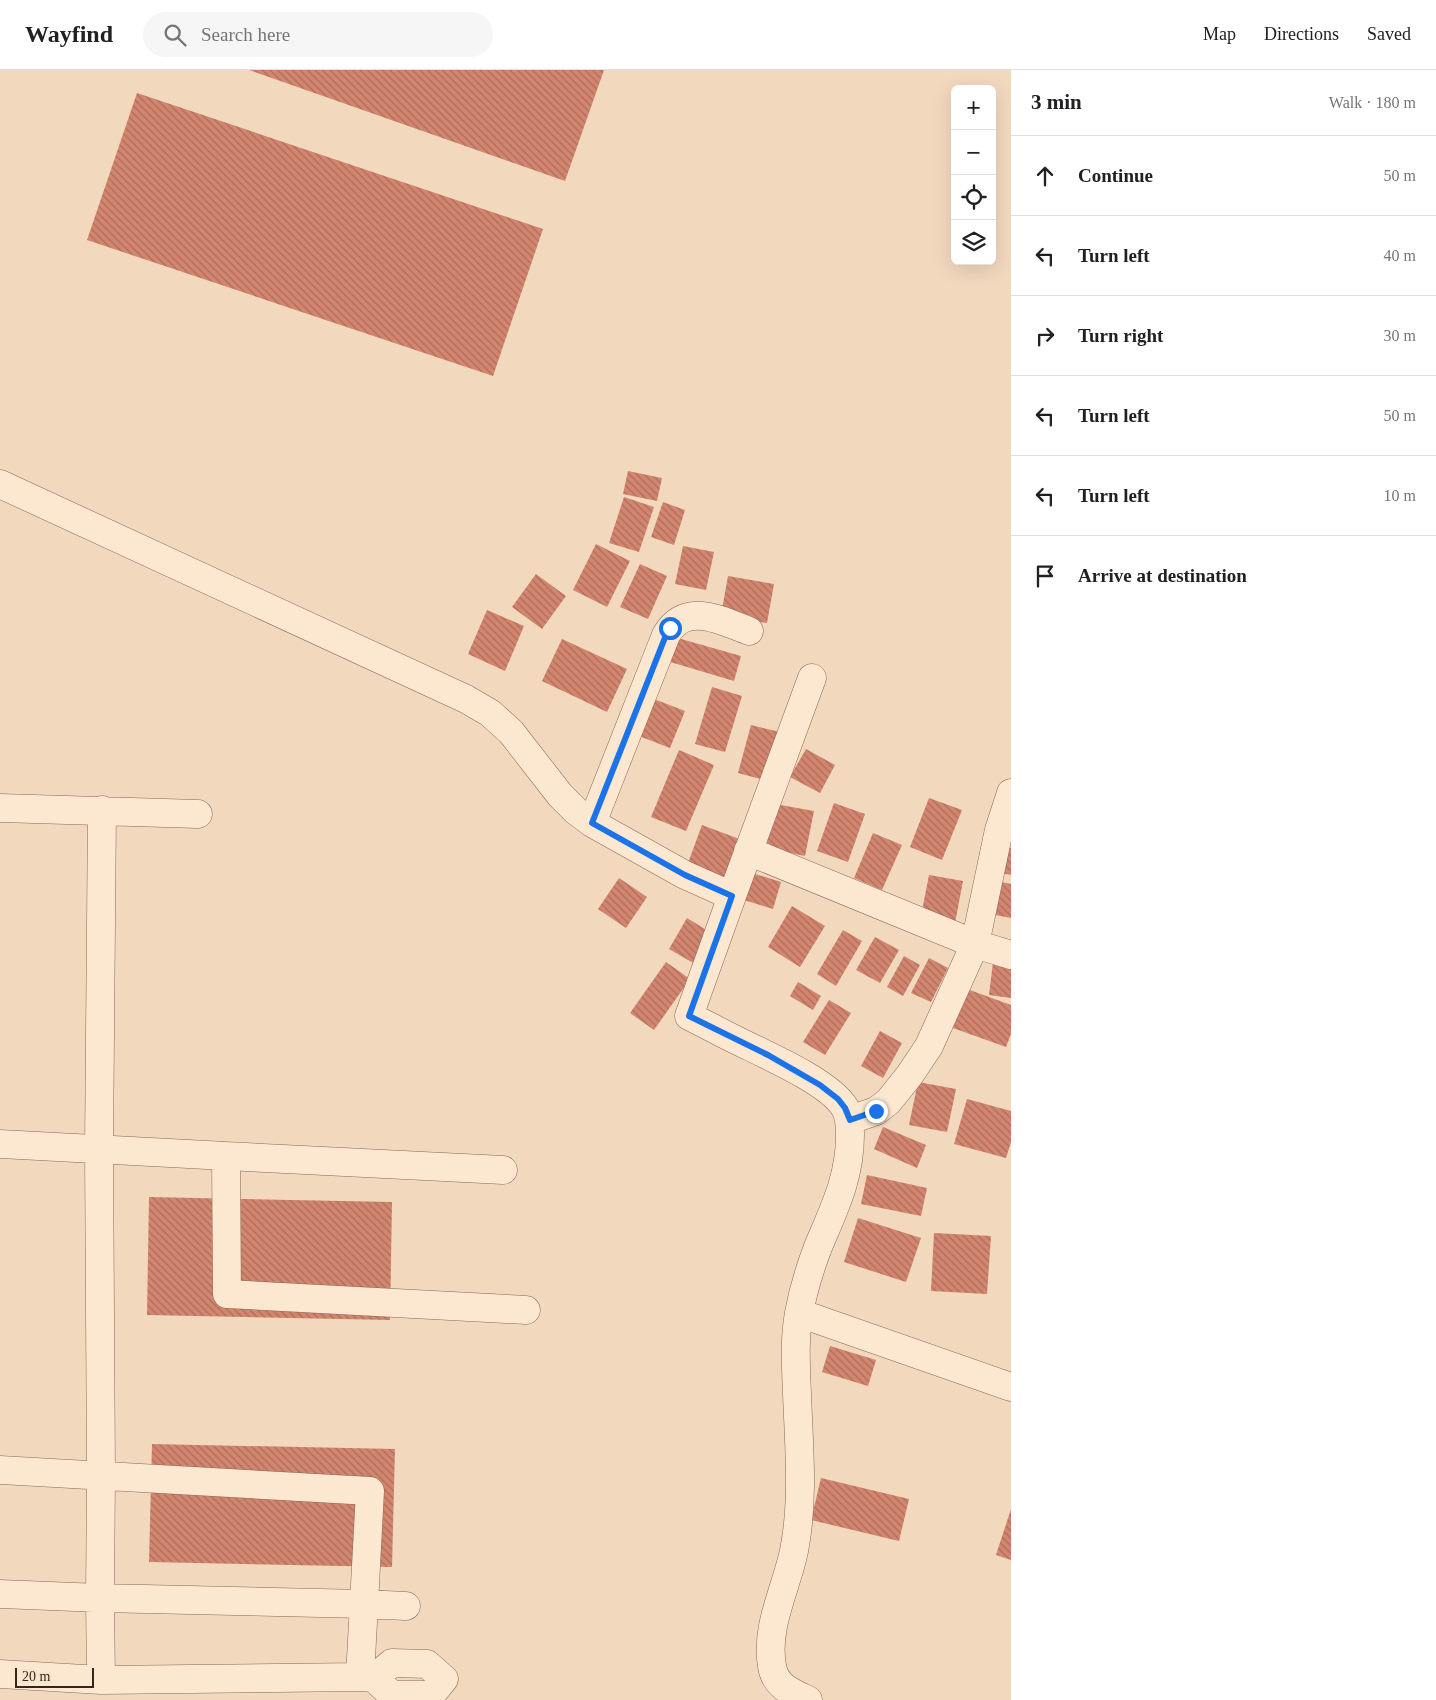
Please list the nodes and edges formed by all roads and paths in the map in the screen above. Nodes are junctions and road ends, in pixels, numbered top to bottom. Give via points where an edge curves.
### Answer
1 (0, 484) edge
2 (749, 631) dead end
3 (812, 678) dead end
4 (1011, 793) edge
5 (0, 808) edge
6 (102, 810) junction
7 (198, 814) dead end
8 (592, 823) junction
9 (748, 851) junction
10 (732, 896) junction
11 (975, 944) junction
12 (1011, 955) edge
13 (850, 1120) junction
14 (0, 1144) edge
15 (99, 1149) junction
16 (226, 1156) junction
17 (503, 1170) dead end
18 (526, 1310) dead end
19 (799, 1313) junction
20 (1011, 1387) edge
21 (0, 1470) edge
22 (101, 1475) junction
23 (0, 1594) edge
24 (100, 1598) junction
25 (364, 1604) junction
26 (406, 1606) dead end
27 (0, 1674) edge
28 (101, 1680) junction
29 (808, 1700) edge

1 - 8 street via 466,699 490,713 511,732 560,796
2 - 8 street via 699,615 684,617 670,628
3 - 9 street
4 - 11 street via 999,830
5 - 6 street
6 - 7 street
6 - 15 street
8 - 10 street via 685,875
9 - 10 street
9 - 11 street
10 - 13 street via 689,1016 820,1085 838,1099
11 - 12 street
11 - 13 street via 930,1046 909,1076 888,1102 876,1111
13 - 19 street via 845,1181 818,1248
14 - 15 street
15 - 16 street
15 - 22 street
16 - 17 street
16 - 18 street via 227,1294
19 - 20 street
19 - 29 street via 795,1355 799,1439 798,1524 770,1647 777,1680 786,1690
21 - 22 street
22 - 24 street
22 - 25 street via 370,1491
23 - 24 street
24 - 25 street
24 - 28 street
25 - 26 street
25 - 28 street via 367,1677
27 - 28 street

